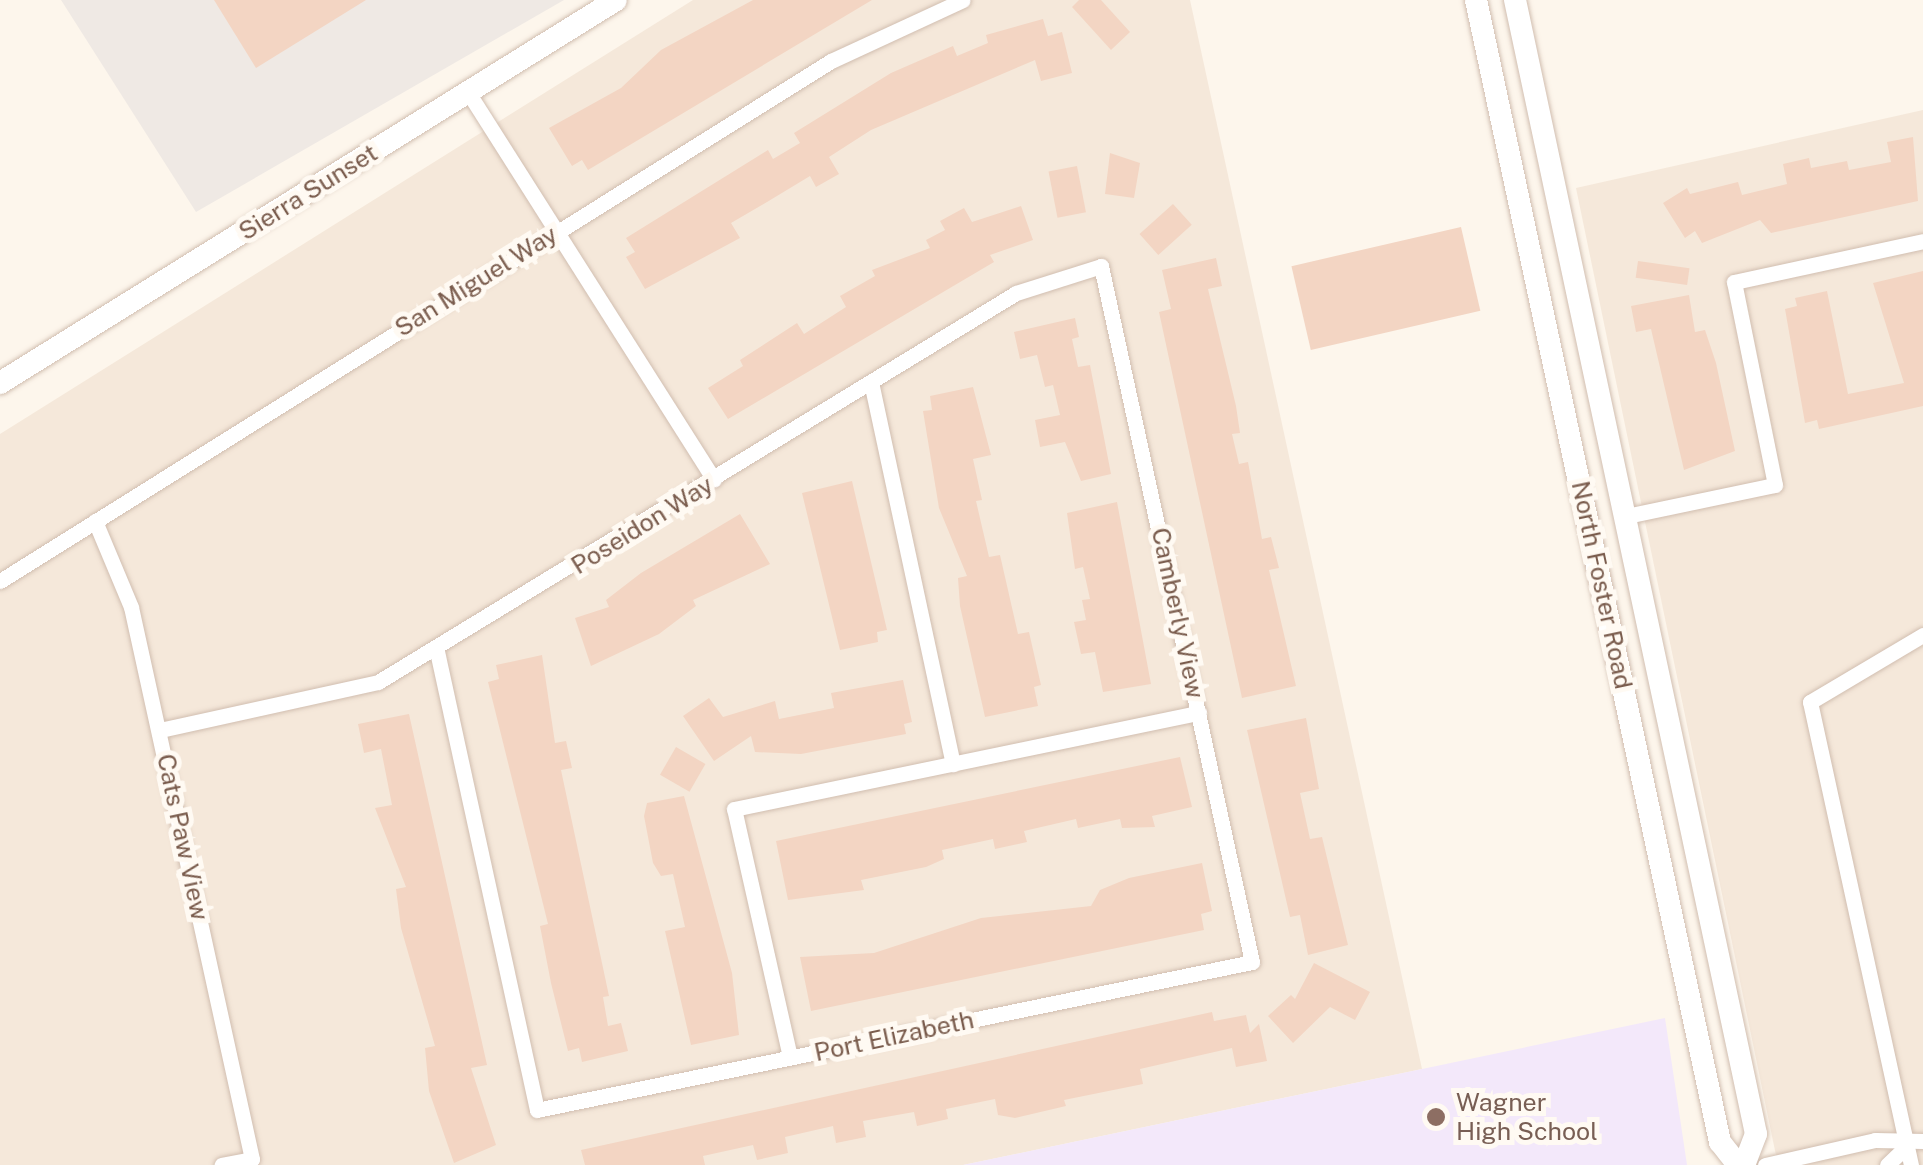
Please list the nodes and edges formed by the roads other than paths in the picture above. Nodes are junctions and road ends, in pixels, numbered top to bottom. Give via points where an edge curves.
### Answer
1 (616, 0) edge
2 (963, 0) edge
3 (1476, 0) edge
4 (1515, 0) edge
5 (468, 92) junction
6 (556, 231) junction
7 (1923, 242) edge
8 (1101, 266) joint
9 (870, 382) junction
10 (0, 383) edge
11 (714, 480) junction
12 (1626, 516) junction
13 (96, 521) junction
14 (0, 581) edge
15 (1923, 636) edge
16 (437, 652) junction
17 (1199, 714) junction
18 (160, 730) junction
19 (953, 764) junction
20 (1252, 962) joint
21 (790, 1057) junction
22 (1915, 1144) edge
23 (222, 1165) edge
24 (1741, 1165) edge
25 (1766, 1165) edge
26 (1887, 1165) edge
27 (1911, 1165) edge

1 - 5 main road, Sierra Sunset
2 - 6 street, San Miguel Way via 831,61
3 - 24 main road, North Foster Road via 1720,1142
4 - 12 main road, North Foster Road
5 - 6 street
5 - 10 main road, Sierra Sunset
6 - 11 street
6 - 13 street, San Miguel Way
7 - 12 street via 1734,282 1775,485
8 - 9 street, Poseidon Way via 1016,293
8 - 17 street, Camberly View
9 - 11 street, Poseidon Way
9 - 19 street
11 - 16 street, Poseidon Way
12 - 24 main road, North Foster Road via 1756,1134
13 - 14 street, San Miguel Way
13 - 18 street, Cats Paw View via 131,606
15 - 22 street via 1810,702
16 - 18 street, Poseidon Way via 378,682
16 - 21 street, Port Elizabeth via 537,1110
17 - 19 street
17 - 20 street, Camberly View
18 - 23 street, Cats Paw View via 252,1159
19 - 21 street via 734,809
20 - 21 street, Port Elizabeth
22 - 25 street via 1875,1140
22 - 26 street
22 - 27 street

